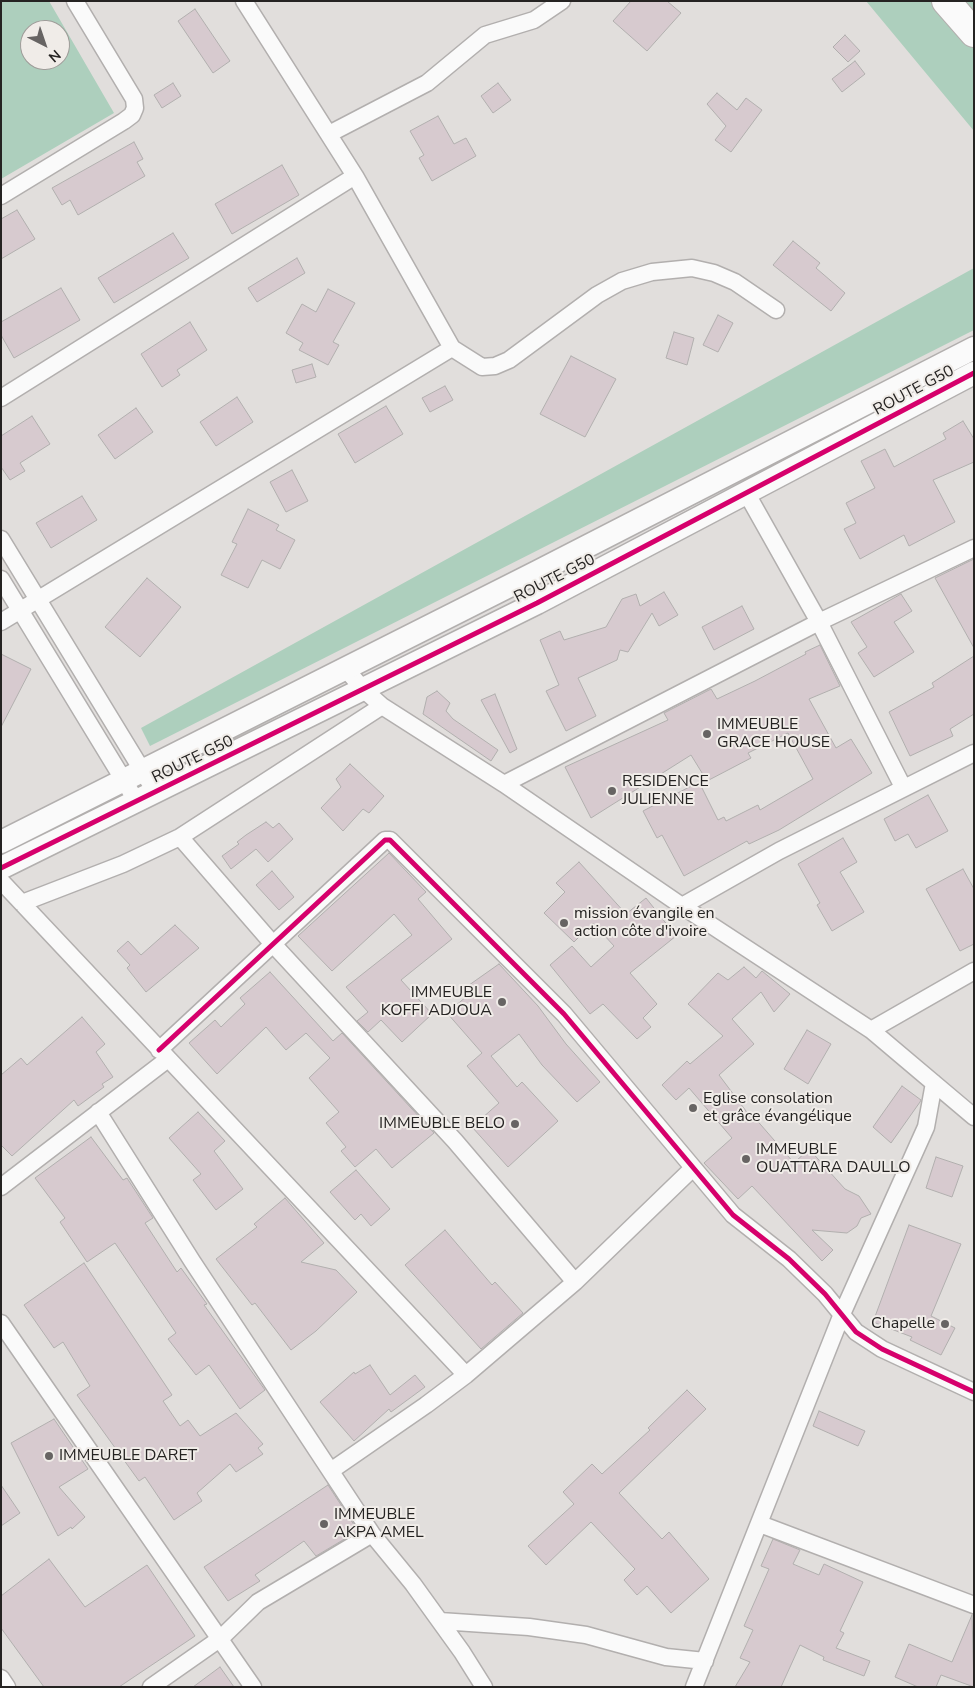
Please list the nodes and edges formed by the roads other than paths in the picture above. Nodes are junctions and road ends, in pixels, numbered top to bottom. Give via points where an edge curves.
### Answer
1 (75, 1) edge
2 (244, 1) edge
3 (562, 1) edge
4 (946, 1) edge
5 (974, 33) edge
6 (329, 134) junction
7 (355, 176) junction
8 (1, 196) edge
9 (776, 310) dead end
10 (452, 348) junction
11 (974, 348) edge
12 (974, 372) edge
13 (1, 398) edge
14 (747, 494) junction
15 (1, 539) edge
16 (974, 548) edge
17 (1, 579) edge
18 (38, 599) junction
19 (21, 610) junction
20 (1, 622) edge
21 (819, 622) junction
22 (345, 668) junction
23 (363, 689) junction
24 (382, 706) junction
25 (974, 753) edge
26 (132, 774) junction
27 (504, 784) junction
28 (903, 787) junction
29 (145, 798) junction
30 (180, 837) junction
31 (1, 842) edge
32 (1, 868) edge
33 (1, 881) edge
34 (22, 903) junction
35 (682, 906) junction
36 (272, 943) junction
37 (974, 971) edge
38 (871, 1030) junction
39 (163, 1055) junction
40 (934, 1083) junction
41 (98, 1112) junction
42 (974, 1117) edge
43 (693, 1168) junction
44 (1, 1187) edge
45 (575, 1282) junction
46 (842, 1314) junction
47 (1, 1323) edge
48 (466, 1375) junction
49 (974, 1392) edge
50 (332, 1470) junction
51 (760, 1524) junction
52 (372, 1534) junction
53 (974, 1605) edge
54 (440, 1621) junction
55 (221, 1638) junction
56 (705, 1661) junction
57 (1, 1678) edge
58 (7, 1687) edge
59 (151, 1687) edge
60 (254, 1687) edge
61 (484, 1687) edge
62 (694, 1687) edge

1 - 8 street via 134,99 132,115
2 - 6 street
3 - 6 street via 534,20 485,35 426,83
4 - 5 highway
6 - 7 street
7 - 10 street
7 - 13 street
9 - 10 street via 735,282 714,273 692,268 671,269 622,282 596,296 509,360 495,366 482,367
10 - 18 street
11 - 22 street, ROUTE G50
12 - 14 street, ROUTE G50
14 - 21 street
14 - 23 street, ROUTE G50
15 - 18 street
16 - 21 street
17 - 19 street
18 - 19 street
18 - 26 street
19 - 20 street
19 - 26 street
21 - 27 street
21 - 28 street
22 - 23 street
22 - 26 street, ROUTE G50
23 - 24 street
23 - 29 street, ROUTE G50
24 - 27 street
24 - 30 street
25 - 28 street
26 - 29 street
26 - 31 street, ROUTE G50
27 - 35 street
28 - 35 street
29 - 32 street, ROUTE G50
30 - 34 street via 123,864
30 - 36 street
33 - 34 street
34 - 39 street
35 - 38 street
36 - 39 street
36 - 43 street via 385,840 390,840 564,1014
36 - 45 street via 449,1134
37 - 38 street
38 - 40 street
39 - 41 street
39 - 48 street
40 - 42 street
40 - 46 street via 926,1126
41 - 44 street
41 - 50 street via 192,1261
43 - 45 street
43 - 46 street via 733,1214 789,1258
45 - 48 street
46 - 49 street via 868,1341
46 - 51 street
47 - 55 street
48 - 50 street
50 - 52 street
51 - 53 street
51 - 56 street
52 - 54 street
52 - 55 street via 258,1602
54 - 56 street via 567,1632 666,1657
54 - 61 street
55 - 59 street
55 - 60 street
56 - 62 street
57 - 58 street

